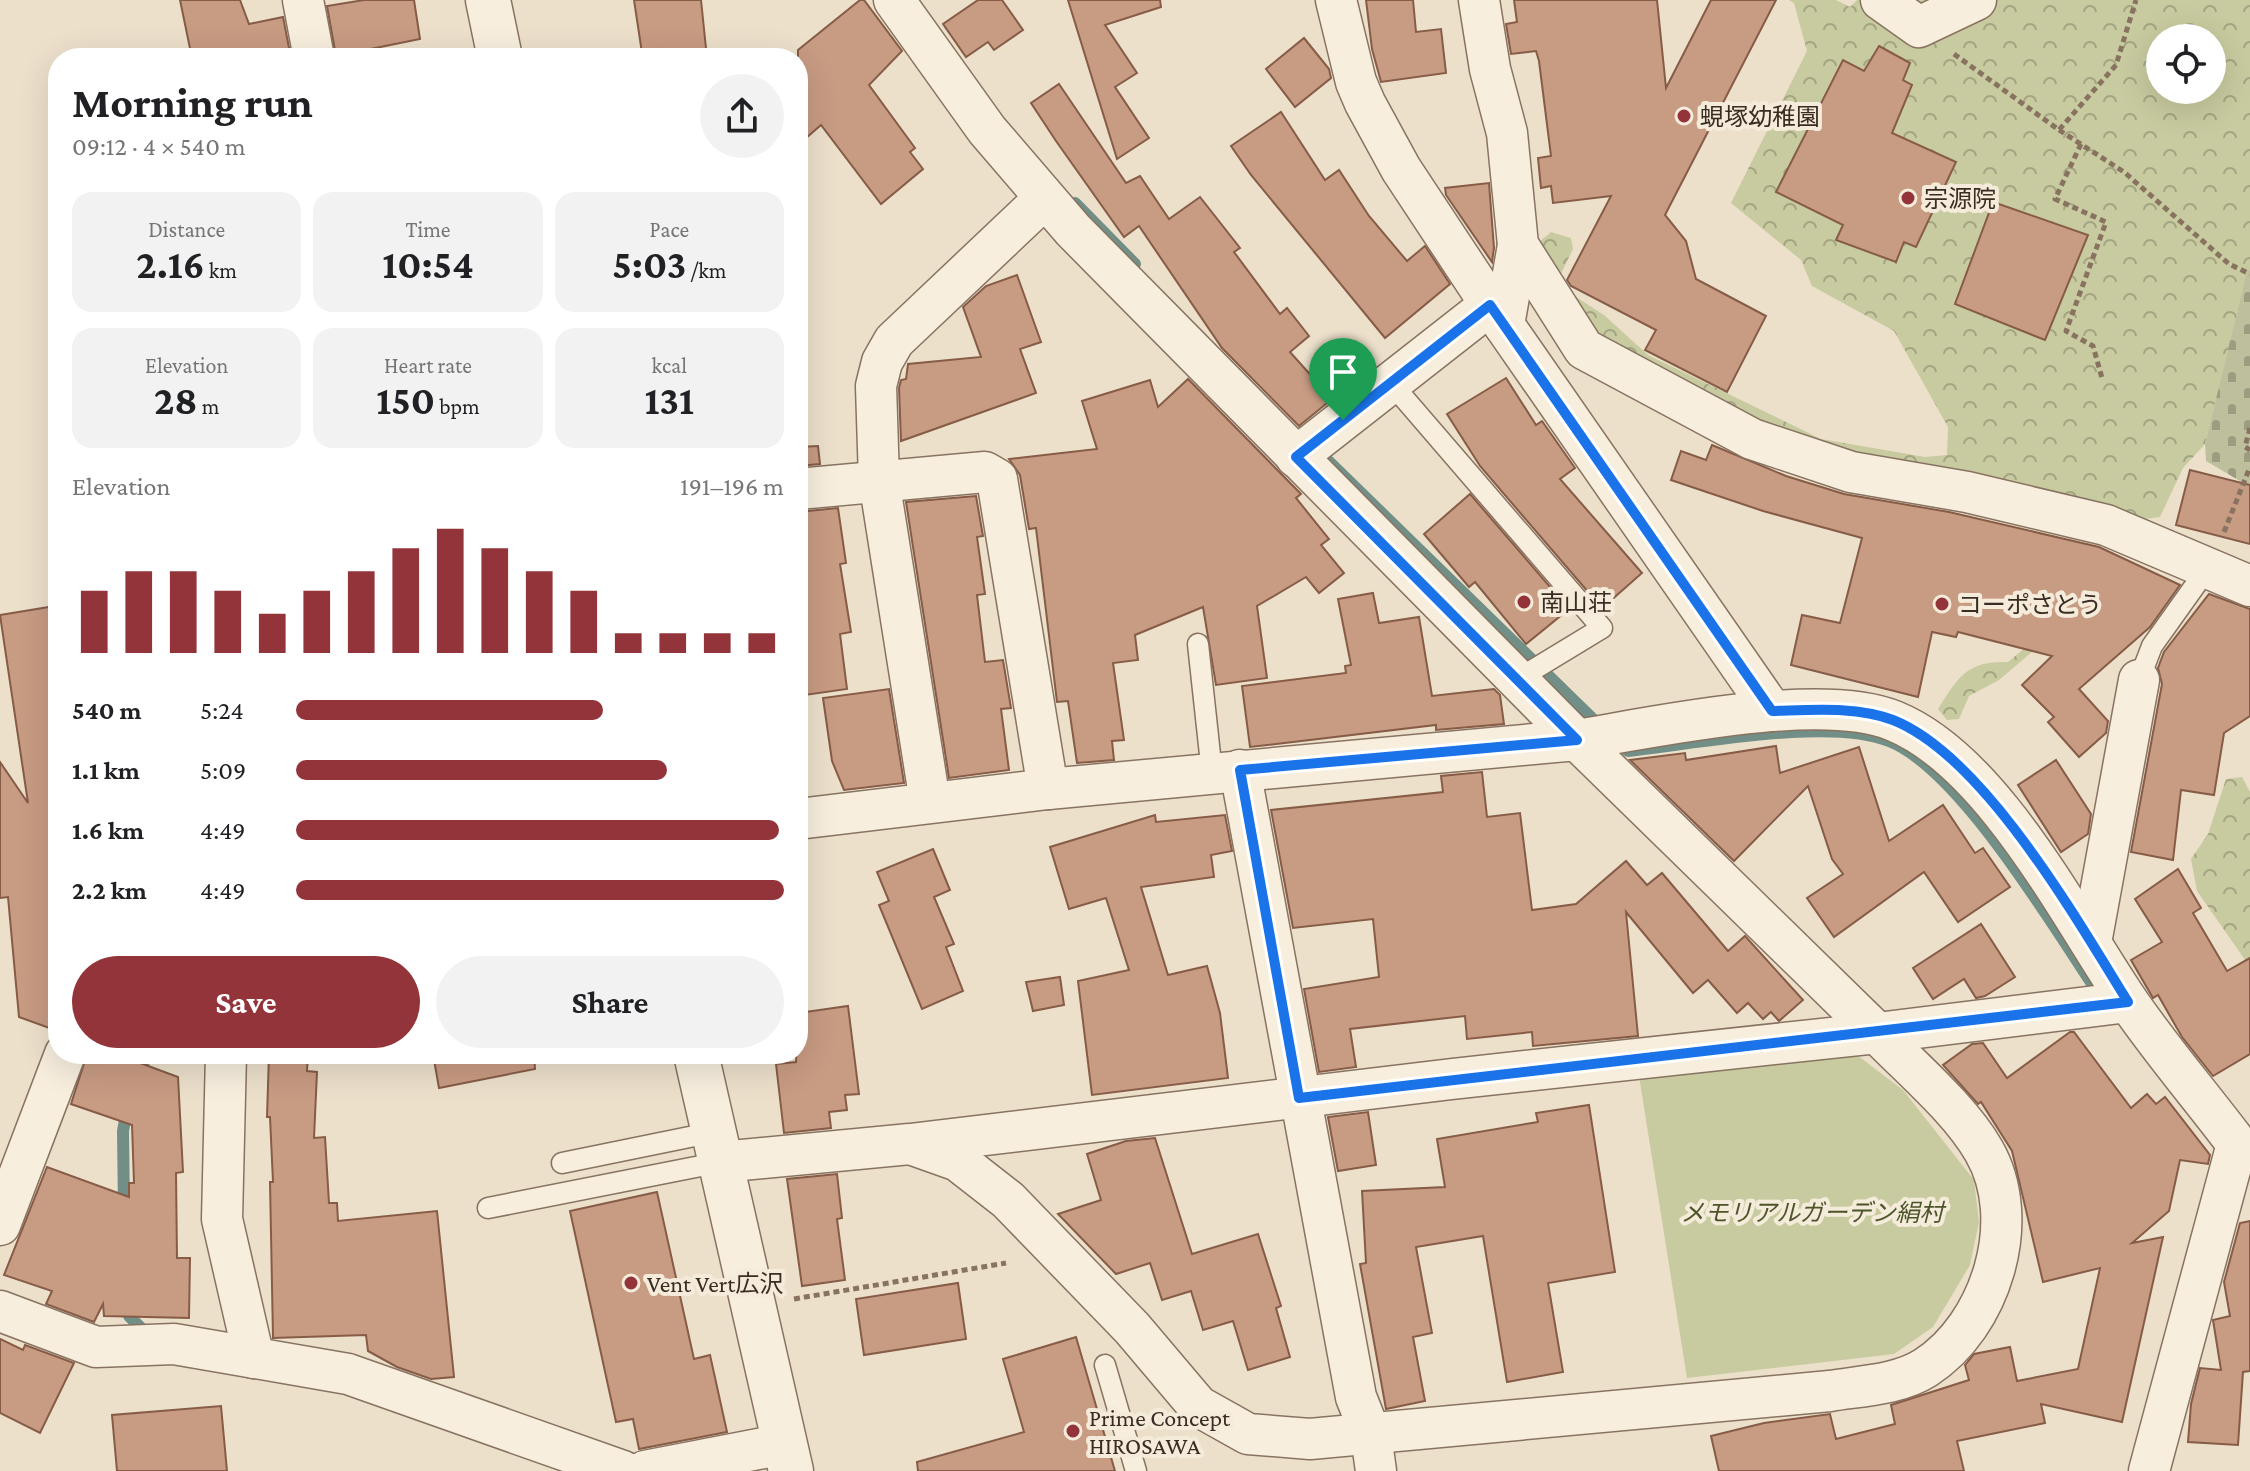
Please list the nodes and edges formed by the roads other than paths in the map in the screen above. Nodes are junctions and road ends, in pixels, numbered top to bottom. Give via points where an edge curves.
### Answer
1 (303, 0) edge
2 (488, 0) edge
3 (1336, 0) edge
4 (1479, 0) edge
5 (1881, 0) edge
6 (1976, 0) edge
7 (909, 3) edge
8 (312, 48) edge
9 (498, 48) edge
10 (1044, 199) junction
11 (1518, 245) junction
12 (1497, 315) junction
13 (1391, 383) junction
14 (1296, 457) junction
15 (879, 480) junction
16 (808, 488) edge
17 (2209, 566) junction
18 (2250, 586) edge
19 (1198, 644) dead end
20 (1530, 672) junction
21 (2139, 680) joint
22 (1772, 711) junction
23 (1596, 737) junction
24 (1226, 771) junction
25 (1048, 789) junction
26 (930, 802) junction
27 (808, 818) edge
28 (2091, 943) junction
29 (2112, 1004) junction
30 (1877, 1033) junction
31 (61, 1064) edge
32 (226, 1064) edge
33 (698, 1064) edge
34 (1299, 1098) junction
35 (910, 1144) junction
36 (717, 1147) junction
37 (2237, 1158) edge
38 (562, 1163) dead end
39 (488, 1208) dead end
40 (0, 1225) edge
41 (0, 1311) edge
42 (251, 1342) junction
43 (1105, 1365) dead end
44 (1373, 1453) edge
45 (787, 1457) edge
46 (623, 1471) edge
47 (645, 1471) edge
48 (1136, 1471) edge
49 (2149, 1471) edge

1 - 8 street
2 - 9 street
3 - 12 street via 1365,103 1401,169
4 - 11 street via 1507,133
5 - 6 street via 1919,27
7 - 10 street via 987,130
10 - 14 street
10 - 15 street via 894,341 876,386
11 - 12 street
11 - 17 street via 1584,349 1752,439 1851,472 1967,492 2106,525
12 - 13 street
12 - 22 street
13 - 14 street
13 - 20 lane via 1602,628
14 - 20 street
15 - 16 street
15 - 25 street via 985,472 997,479
15 - 26 street
17 - 18 street
17 - 21 lane via 2152,646
19 - 24 lane
20 - 23 street
21 - 28 street
22 - 23 street
22 - 28 street via 1854,712 1893,720 1923,737 1963,768 1992,800
23 - 24 street
23 - 30 street
24 - 25 street
24 - 34 street
25 - 26 street
26 - 27 street
28 - 29 street
29 - 30 street
29 - 37 street
30 - 34 street
30 - 44 street via 1970,1131 1993,1171 2004,1218 1980,1301 1949,1348 1923,1369 1891,1381
31 - 40 street
32 - 42 street via 222,1219
33 - 36 street
34 - 35 street
34 - 44 street via 1311,1137 1356,1397
35 - 36 street
35 - 44 street via 958,1161 1008,1200 1132,1328 1198,1406 1248,1434 1310,1439
36 - 38 lane
36 - 39 lane
36 - 45 street
37 - 49 street
41 - 42 street via 96,1347
42 - 46 street
43 - 48 lane
45 - 47 street

